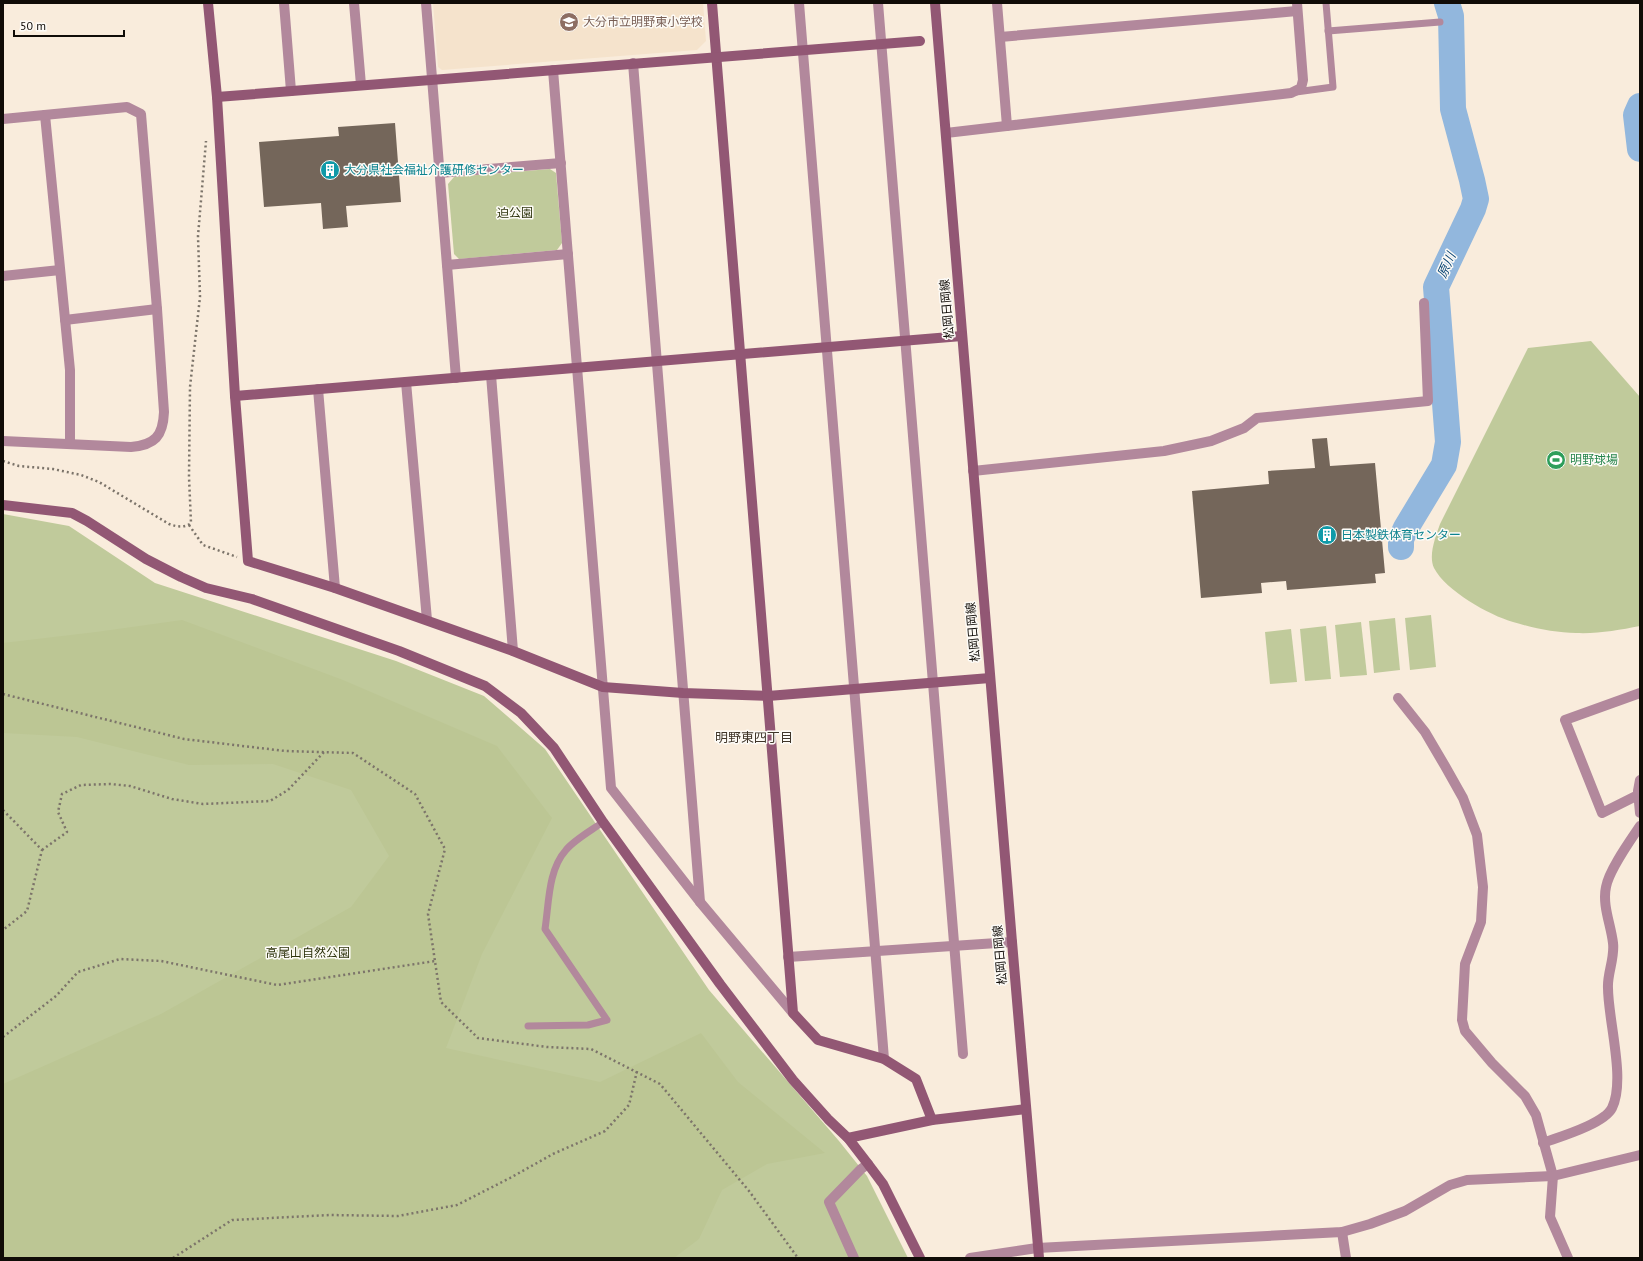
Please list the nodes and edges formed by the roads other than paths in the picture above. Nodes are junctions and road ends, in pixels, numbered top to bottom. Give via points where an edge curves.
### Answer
1 (208, 3) edge
2 (284, 3) edge
3 (354, 3) edge
4 (426, 3) edge
5 (712, 3) edge
6 (799, 3) edge
7 (878, 3) edge
8 (935, 3) edge
9 (997, 3) edge
10 (1326, 3) edge
11 (1297, 7) edge
12 (1440, 22) dead end
13 (1328, 31) junction
14 (1000, 37) junction
15 (920, 40) dead end
16 (881, 44) junction
17 (803, 50) junction
18 (717, 57) junction
19 (632, 64) junction
20 (553, 70) junction
21 (432, 80) junction
22 (361, 85) junction
23 (291, 91) junction
24 (1291, 93) junction
25 (217, 97) junction
26 (45, 115) junction
27 (3, 119) edge
28 (1007, 126) junction
29 (946, 133) junction
30 (561, 163) junction
31 (439, 173) junction
32 (568, 254) junction
33 (447, 265) junction
34 (60, 270) junction
35 (3, 276) edge
36 (1424, 303) dead end
37 (157, 309) junction
38 (65, 320) junction
39 (962, 336) junction
40 (905, 341) junction
41 (827, 347) junction
42 (740, 354) junction
43 (656, 361) junction
44 (577, 368) junction
45 (491, 375) junction
46 (456, 378) junction
47 (406, 382) junction
48 (318, 389) junction
49 (235, 396) junction
50 (3, 441) edge
51 (70, 444) junction
52 (973, 471) junction
53 (3, 505) edge
54 (335, 588) junction
55 (427, 620) junction
56 (513, 651) junction
57 (990, 678) junction
58 (933, 683) junction
59 (603, 687) junction
60 (854, 690) junction
61 (683, 693) junction
62 (1640, 693) edge
63 (768, 696) junction
64 (1398, 698) dead end
65 (1640, 780) edge
66 (1638, 795) junction
67 (1640, 813) edge
68 (603, 822) junction
69 (1640, 826) edge
70 (700, 902) junction
71 (1012, 942) junction
72 (954, 946) junction
73 (876, 951) junction
74 (788, 957) junction
75 (793, 1013) junction
76 (528, 1026) dead end
77 (962, 1054) dead end
78 (884, 1059) junction
79 (1026, 1109) junction
80 (932, 1120) junction
81 (848, 1138) junction
82 (1542, 1143) junction
83 (1640, 1155) edge
84 (868, 1164) junction
85 (1553, 1176) junction
86 (1342, 1232) junction
87 (1038, 1253) edge
88 (854, 1258) edge
89 (920, 1258) edge
90 (970, 1258) edge
91 (1346, 1258) edge
92 (1568, 1258) edge

1 - 25 street
2 - 23 street
3 - 22 street
4 - 21 street
5 - 18 street
6 - 17 street
7 - 16 street
8 - 29 street, 松岡日岡線
9 - 14 street
10 - 13 lane
11 - 14 street
11 - 24 street via 1303,80 1301,88
12 - 13 lane
13 - 24 lane via 1333,87
14 - 28 street
15 - 16 street
16 - 17 street
16 - 40 street
17 - 18 street
17 - 41 street
18 - 19 street
18 - 42 street
19 - 20 street
19 - 43 street
20 - 21 street
20 - 30 street
21 - 22 street
21 - 31 street
22 - 23 street
23 - 25 street
24 - 28 street
25 - 49 street
26 - 27 street
26 - 34 street
26 - 37 street via 127,107 141,114
28 - 29 street
29 - 39 street, 松岡日岡線
30 - 31 street
30 - 32 street
31 - 33 street
32 - 33 street
32 - 44 street
33 - 46 street
34 - 35 street
34 - 38 street
36 - 52 street via 1428,401 1257,418 1244,428 1211,441 1164,451
37 - 38 street
37 - 51 street via 164,412 164,421 158,436 146,446 131,448
38 - 51 street via 70,370
39 - 40 street
39 - 52 street, 松岡日岡線
40 - 41 street
40 - 58 street
41 - 42 street
41 - 60 street
42 - 43 street
42 - 63 street
43 - 44 street
43 - 61 street
44 - 45 street
44 - 59 street
45 - 46 street
45 - 56 street
46 - 47 street
47 - 48 street
47 - 55 street
48 - 49 street
48 - 54 street
49 - 54 street via 248,561
50 - 51 street
52 - 57 street, 松岡日岡線
53 - 68 street via 72,514 181,578 399,650 485,686 521,713 554,748
54 - 55 street
55 - 56 street
56 - 59 street
57 - 58 street
57 - 71 street, 松岡日岡線
58 - 60 street
58 - 72 street
59 - 61 street
59 - 70 street via 611,788
60 - 63 street
60 - 73 street
61 - 63 street
61 - 70 street
62 - 66 street via 1565,720 1602,813
63 - 74 street
64 - 82 street via 1424,732 1445,766 1463,798 1477,835 1483,887 1481,922 1465,964 1462,1020 1465,1031 1532,1106
65 - 66 street
66 - 67 street
68 - 76 lane via 567,848 560,857 554,871 545,929 607,1020 588,1025
68 - 81 street via 793,1080
69 - 82 street via 1617,861 1606,886 1605,898 1614,945 1607,987 1616,1069 1616,1093 1612,1109 1602,1119
70 - 75 street
71 - 72 street
71 - 79 street, 松岡日岡線
72 - 73 street
72 - 77 street
73 - 74 street
73 - 78 street
74 - 75 street
75 - 78 street via 818,1040
78 - 80 street via 916,1079
79 - 80 street
79 - 87 street, 松岡日岡線
80 - 81 street
81 - 84 street
82 - 85 street
83 - 85 street
84 - 88 street via 829,1202
84 - 89 street via 883,1184
85 - 86 street via 1467,1180 1450,1185 1406,1211
85 - 92 street via 1550,1217
86 - 87 street
86 - 91 street
87 - 90 street

